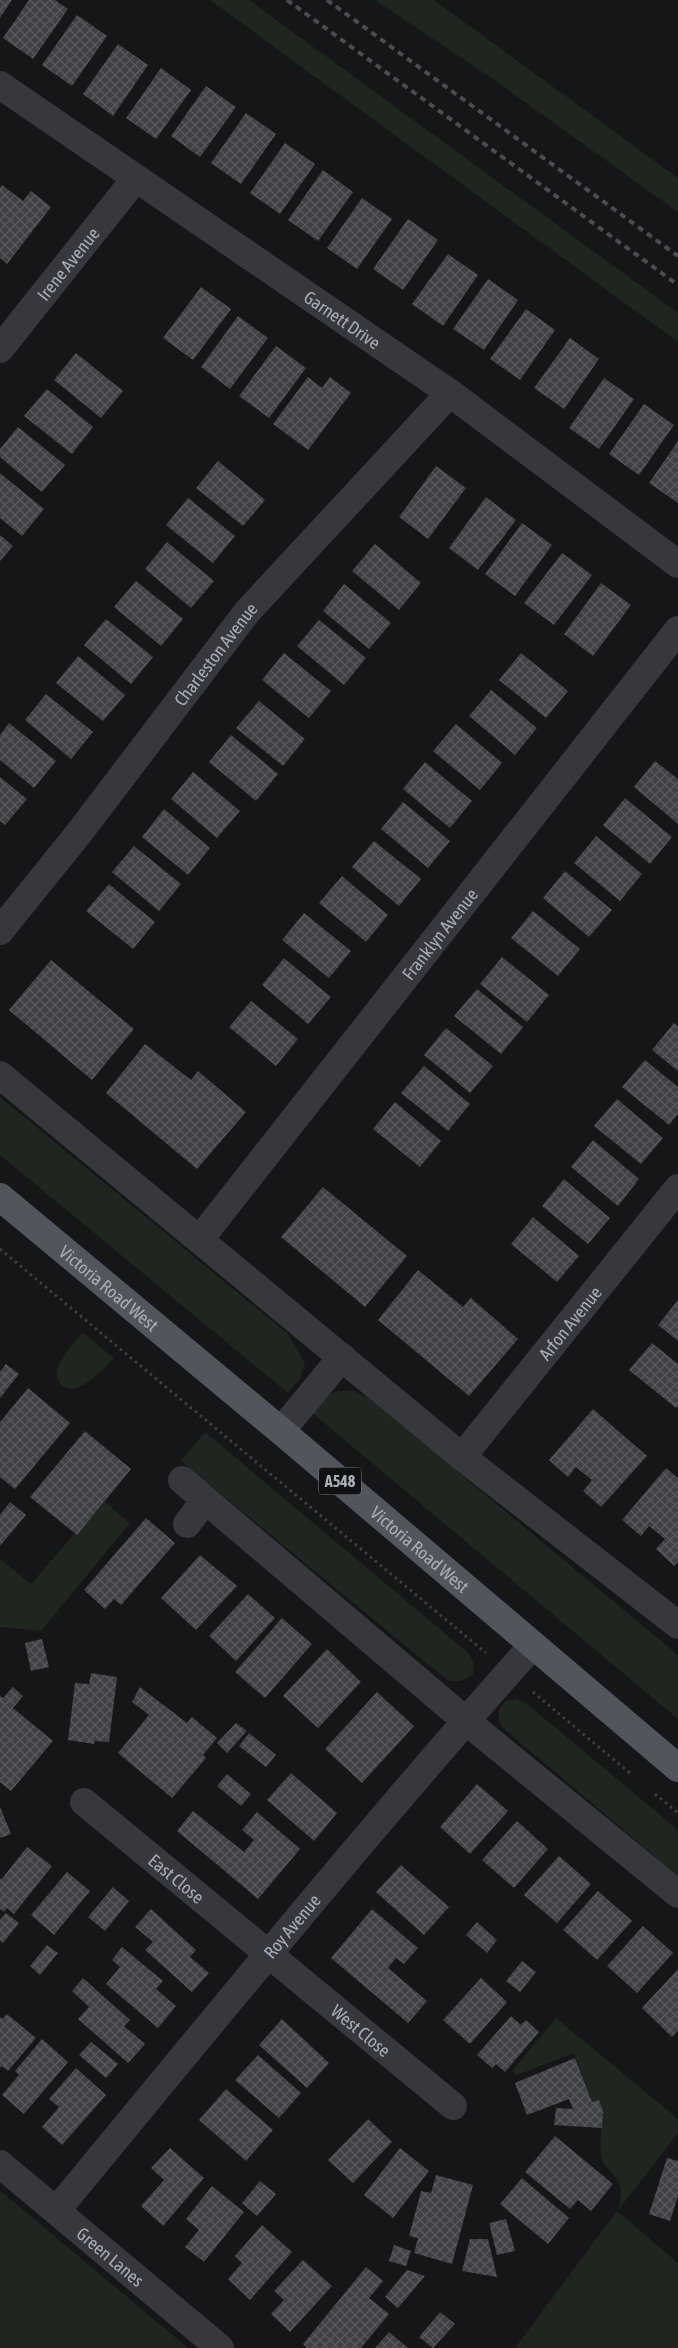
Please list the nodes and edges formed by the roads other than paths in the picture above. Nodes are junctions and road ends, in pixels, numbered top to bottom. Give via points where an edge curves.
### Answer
1 (0, 85) edge
2 (136, 178) junction
3 (0, 349) edge
4 (450, 393) junction
5 (678, 564) edge
6 (678, 630) edge
7 (0, 931) edge
8 (0, 1074) edge
9 (678, 1188) edge
10 (0, 1197) edge
11 (200, 1239) junction
12 (342, 1357) junction
13 (281, 1431) junction
14 (462, 1457) junction
15 (182, 1480) dead end
16 (206, 1500) junction
17 (187, 1524) dead end
18 (678, 1625) edge
19 (533, 1645) junction
20 (466, 1721) junction
21 (678, 1768) edge
22 (84, 1802) dead end
23 (678, 1894) edge
24 (269, 1954) junction
25 (453, 2106) dead end
26 (0, 2164) edge
27 (56, 2211) junction
28 (220, 2348) edge

1 - 2 street, Garnett Drive
2 - 3 street, Irene Avenue
2 - 4 street, Garnett Drive
4 - 5 street, Garnett Drive
4 - 7 street, Charleston Avenue via 248,612
6 - 11 street, Franklyn Avenue
8 - 11 street
9 - 14 street, Arfon Avenue
10 - 13 main road, Victoria Road West / A548
11 - 12 street
12 - 13 street
12 - 14 street
13 - 19 main road, Victoria Road West / A548
14 - 18 street
15 - 16 street
16 - 17 street
16 - 20 street
19 - 20 street, Roy Avenue
19 - 21 main road, Victoria Road West / A548
20 - 23 street
20 - 24 street, Roy Avenue
22 - 24 street, East Close
24 - 25 street, West Close
24 - 27 street, Roy Avenue
26 - 27 street, Green Lanes
27 - 28 street, Green Lanes

